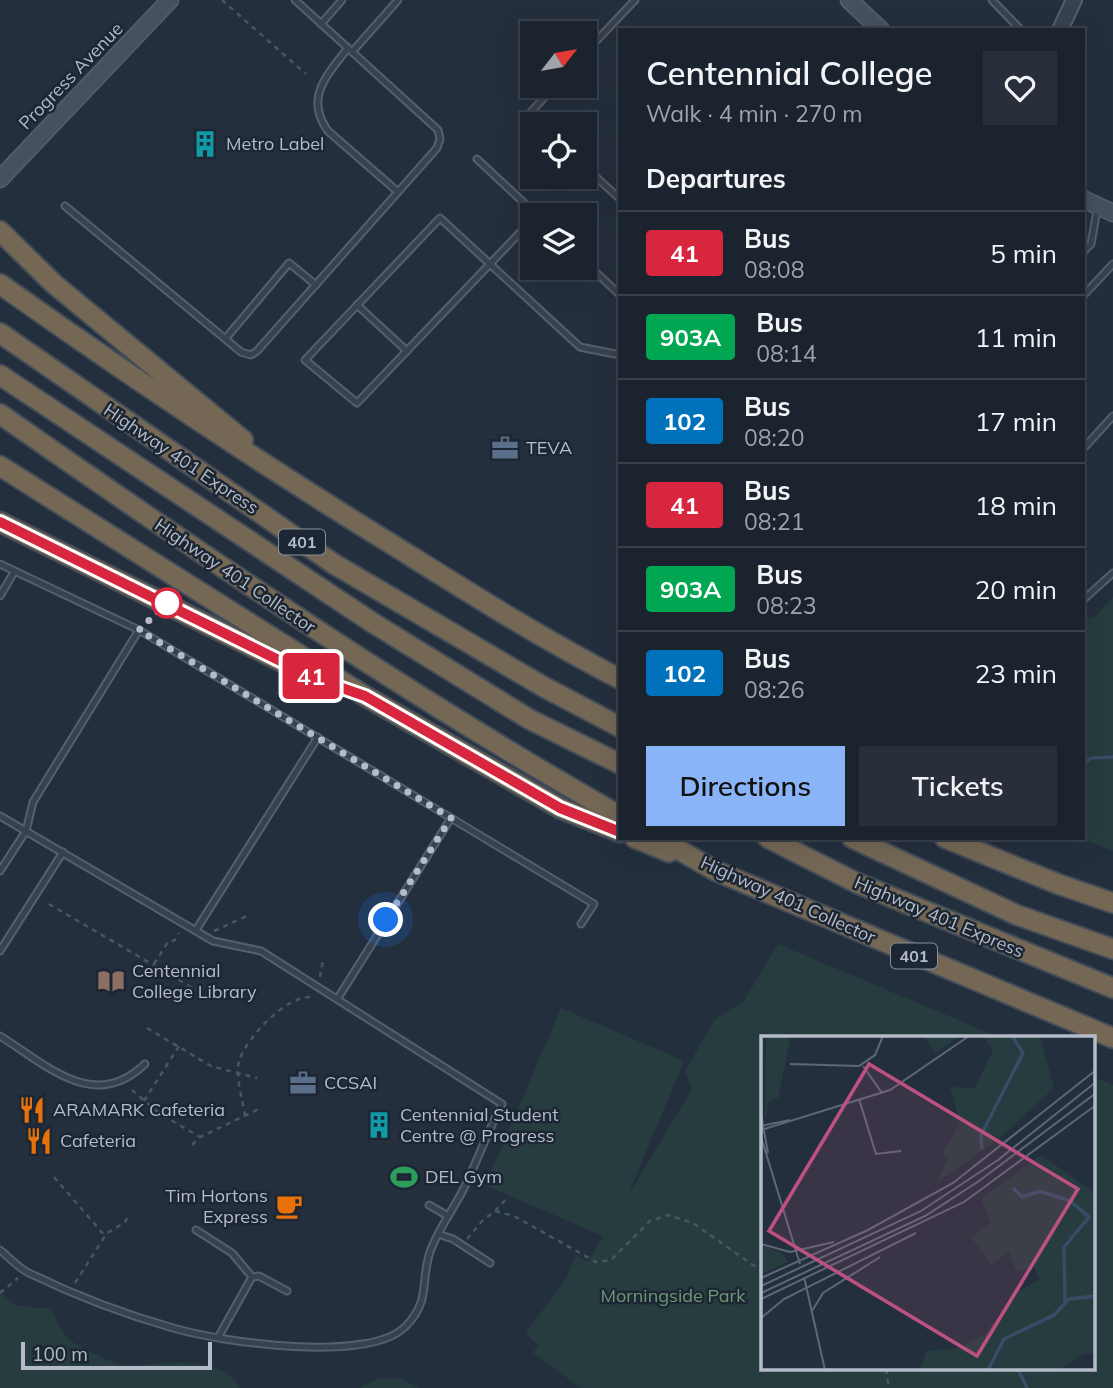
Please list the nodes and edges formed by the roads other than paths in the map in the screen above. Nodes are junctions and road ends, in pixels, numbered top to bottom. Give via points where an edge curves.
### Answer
1 (170, 0) edge
2 (295, 0) edge
3 (342, 0) edge
4 (398, 0) edge
5 (635, 0) edge
6 (849, 0) edge
7 (992, 0) edge
8 (1074, 0) edge
9 (321, 24) junction
10 (879, 28) edge
11 (1019, 28) edge
12 (1061, 28) edge
13 (597, 40) edge
14 (350, 50) junction
15 (544, 98) edge
16 (531, 112) edge
17 (477, 159) dead end
18 (597, 178) edge
19 (0, 179) edge
20 (398, 192) junction
21 (618, 197) edge
22 (524, 203) edge
23 (65, 206) dead end
24 (1098, 206) edge
25 (0, 231) edge
26 (520, 232) edge
27 (1085, 250) edge
28 (489, 264) junction
29 (1113, 264) edge
30 (597, 273) edge
31 (0, 284) edge
32 (316, 285) junction
33 (618, 293) edge
34 (1085, 294) edge
35 (357, 305) junction
36 (0, 333) edge
37 (226, 338) junction
38 (407, 351) junction
39 (618, 355) edge
40 (0, 375) edge
41 (0, 414) edge
42 (1113, 416) edge
43 (1085, 447) edge
44 (0, 466) edge
45 (294, 484) junction
46 (0, 522) edge
47 (0, 564) edge
48 (14, 572) junction
49 (1113, 573) edge
50 (0, 596) edge
51 (1085, 598) edge
52 (139, 630) junction
53 (618, 678) edge
54 (365, 696) junction
55 (618, 726) edge
56 (318, 737) junction
57 (618, 763) edge
58 (618, 815) edge
59 (0, 816) edge
60 (451, 818) junction
61 (26, 831) junction
62 (618, 831) edge
63 (640, 840) edge
64 (662, 840) edge
65 (772, 840) edge
66 (856, 840) edge
67 (950, 840) edge
68 (63, 852) junction
69 (0, 871) edge
70 (716, 871) junction
71 (1113, 903) edge
72 (580, 924) dead end
73 (196, 930) junction
74 (1113, 949) edge
75 (0, 951) edge
76 (1113, 988) edge
77 (338, 998) junction
78 (0, 1036) edge
79 (1113, 1038) edge
80 (145, 1064) dead end
81 (429, 1205) dead end
82 (448, 1216) junction
83 (196, 1230) dead end
84 (438, 1234) junction
85 (0, 1250) edge
86 (490, 1263) dead end
87 (252, 1277) junction
88 (287, 1291) dead end
89 (219, 1336) junction

1 - 19 main road, Progress Avenue
2 - 9 lane
3 - 9 lane
4 - 14 lane
5 - 13 lane
6 - 10 main road
7 - 11 lane
8 - 12 street
9 - 14 lane
14 - 20 lane via 319,85 316,103 320,120
14 - 20 lane via 438,130 437,149
15 - 16 lane
17 - 22 lane
18 - 21 lane
20 - 32 lane
23 - 37 lane
24 - 27 lane via 1091,244
25 - 45 highway via 54,284
26 - 28 lane
28 - 35 lane via 440,218
28 - 38 lane
28 - 39 lane via 580,347
29 - 34 lane
30 - 33 lane
31 - 45 highway, 401 via 147,389
32 - 37 lane via 251,355
32 - 37 lane via 289,263
35 - 38 lane
35 - 38 lane via 305,360 357,403
36 - 55 highway, Highway 401 Express / 401 via 334,564
40 - 57 highway, Highway 401 Express / 401 via 373,623 529,719
41 - 58 highway, Highway 401 Collector via 283,610 513,756
42 - 43 lane
44 - 54 highway
45 - 53 highway, 401 via 551,643
46 - 54 highway via 319,680
47 - 48 lane
48 - 50 lane
48 - 52 lane
49 - 51 lane
52 - 56 lane
52 - 61 lane via 33,802
54 - 62 highway via 560,808
56 - 60 lane
56 - 73 lane
59 - 61 lane
60 - 72 lane via 594,904
60 - 77 lane
61 - 68 lane
61 - 69 lane
63 - 70 highway
64 - 70 highway, Highway 401 Collector / 401
65 - 76 highway, Highway 401 Express / 401 via 870,888
66 - 74 highway, Highway 401 Express via 1017,915
67 - 71 highway
68 - 73 lane
68 - 75 lane
70 - 79 highway, Highway 401 Collector / 401
73 - 77 lane via 219,944 261,951
77 - 82 lane via 502,1104
78 - 80 lane via 77,1084 110,1084 134,1075
81 - 82 lane
82 - 84 lane
83 - 87 lane via 232,1253
84 - 86 lane
84 - 89 lane via 429,1254 419,1311 404,1329 383,1340 340,1348 275,1346
85 - 89 lane via 26,1272 114,1309 172,1328
87 - 88 lane via 260,1276
87 - 89 lane

